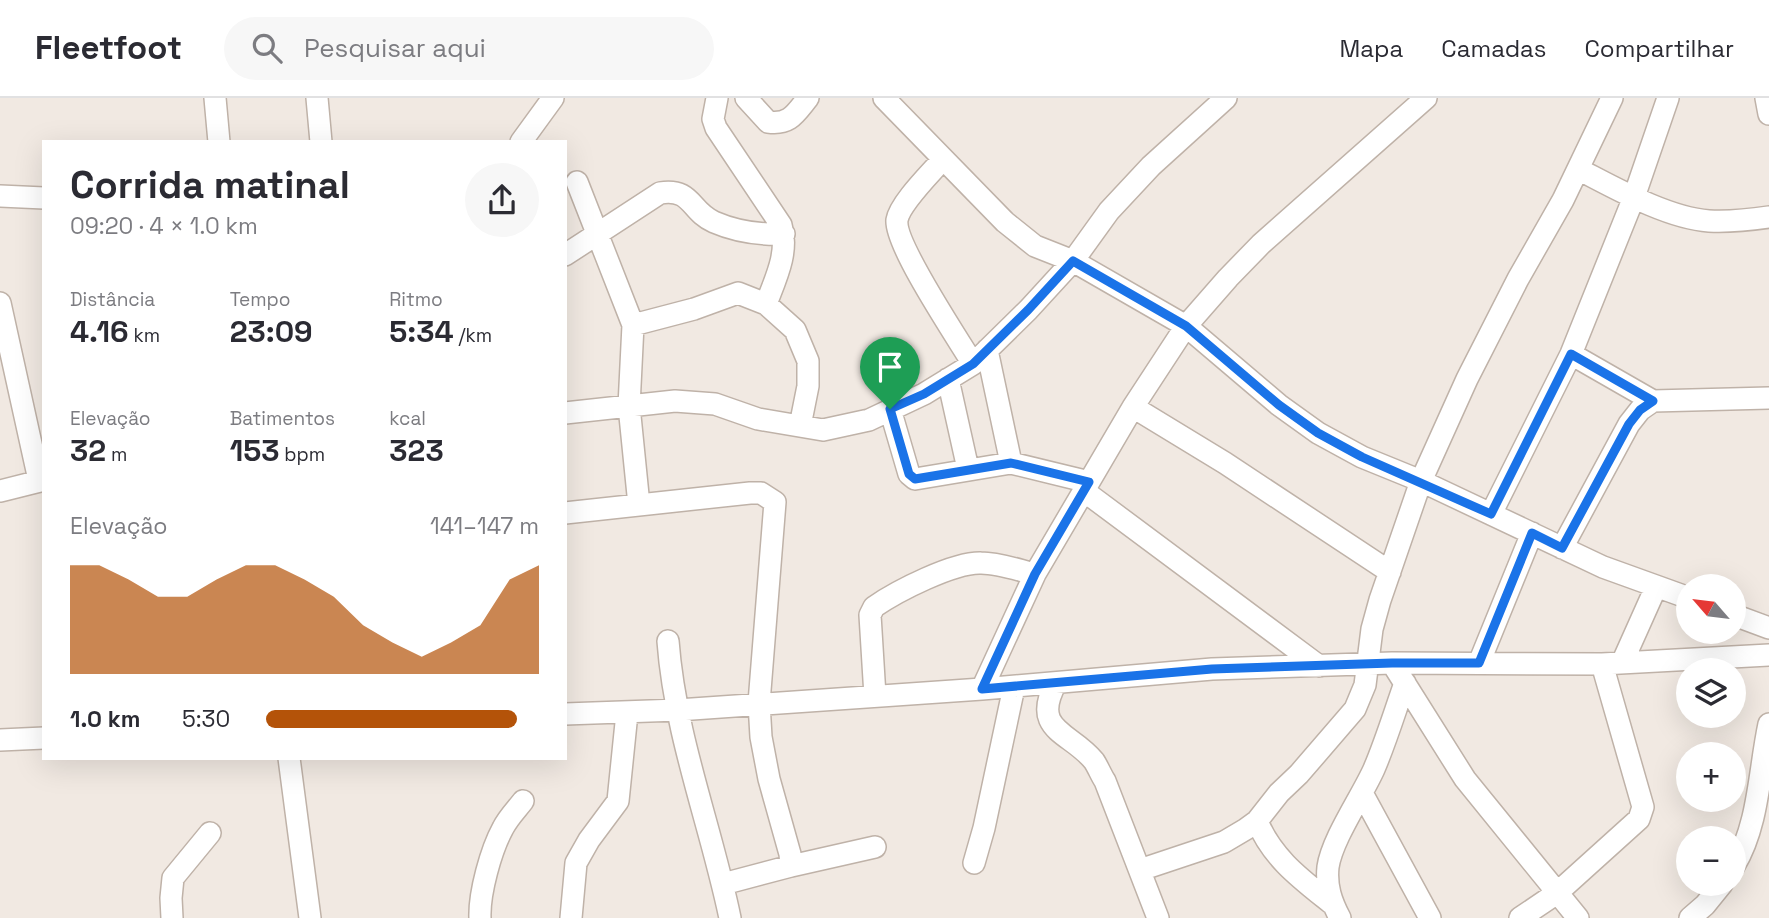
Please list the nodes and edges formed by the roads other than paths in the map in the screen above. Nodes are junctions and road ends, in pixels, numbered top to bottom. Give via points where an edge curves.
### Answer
1 (215, 98) edge
2 (317, 98) edge
3 (553, 98) edge
4 (717, 98) edge
5 (746, 98) edge
6 (808, 98) edge
7 (884, 98) edge
8 (1226, 98) edge
9 (1426, 98) edge
10 (1612, 98) edge
11 (1668, 98) edge
12 (1766, 98) edge
13 (1769, 114) edge
14 (219, 140) edge
15 (321, 140) edge
16 (523, 140) edge
17 (943, 159) junction
18 (1578, 169) junction
19 (577, 182) dead end
20 (0, 196) edge
21 (1634, 197) junction
22 (42, 198) edge
23 (1769, 217) edge
24 (598, 233) junction
25 (784, 234) junction
26 (567, 254) edge
27 (1073, 261) junction
28 (0, 303) edge
29 (766, 304) junction
30 (633, 325) junction
31 (1186, 326) junction
32 (5, 354) edge
33 (1571, 354) junction
34 (980, 357) junction
35 (948, 379) junction
36 (1769, 398) edge
37 (1653, 401) junction
38 (629, 406) junction
39 (1133, 407) junction
40 (890, 409) junction
41 (567, 413) edge
42 (800, 426) junction
43 (1011, 463) junction
44 (968, 469) junction
45 (41, 480) edge
46 (1421, 481) junction
47 (1086, 487) junction
48 (0, 491) edge
49 (639, 505) junction
50 (567, 513) edge
51 (1491, 514) junction
52 (1532, 533) junction
53 (1562, 548) junction
54 (1390, 572) junction
55 (1035, 574) junction
56 (1656, 587) junction
57 (1676, 594) edge
58 (1746, 619) edge
59 (1769, 628) edge
60 (668, 641) dead end
61 (1769, 655) edge
62 (1392, 663) junction
63 (1479, 663) junction
64 (1612, 663) junction
65 (1367, 664) junction
66 (1320, 666) junction
67 (1405, 682) junction
68 (1056, 683) junction
69 (1014, 687) junction
70 (982, 689) junction
71 (875, 696) junction
72 (759, 703) junction
73 (678, 710) junction
74 (627, 713) junction
75 (567, 714) edge
76 (1769, 724) edge
77 (42, 738) edge
78 (0, 740) edge
79 (289, 760) edge
80 (1362, 793) junction
81 (523, 801) dead end
82 (1258, 821) junction
83 (210, 833) dead end
84 (1746, 839) edge
85 (875, 847) dead end
86 (974, 863) dead end
87 (791, 866) junction
88 (1140, 870) junction
89 (723, 884) junction
90 (1557, 893) junction
91 (1715, 896) edge
92 (1336, 910) edge
93 (1704, 914) edge
94 (172, 918) edge
95 (310, 918) edge
96 (480, 918) edge
97 (571, 918) edge
98 (730, 918) edge
99 (1158, 918) edge
100 (1430, 918) edge
101 (1520, 918) edge
102 (1578, 918) edge

1 - 14 street
2 - 15 street
3 - 16 street
4 - 25 street via 716,128
5 - 6 street via 768,122 781,124
7 - 17 street
8 - 27 street via 1151,166 1109,211
9 - 31 street via 1261,244
10 - 18 street
11 - 21 street
12 - 13 street
17 - 27 street via 1035,246
17 - 34 street via 901,209 897,222 919,276
18 - 21 street
18 - 46 street via 1467,379
19 - 24 street
20 - 22 street
21 - 23 street via 1707,221
21 - 33 street
24 - 25 street via 660,193 674,191 687,197 711,221 745,232
24 - 26 street
24 - 30 street
25 - 29 street via 785,246
27 - 31 street
27 - 34 street
28 - 32 street
29 - 30 street via 738,293
29 - 42 street via 795,330 808,361
30 - 38 street
31 - 39 street
31 - 46 street via 1318,433
32 - 45 street
33 - 37 street
33 - 51 street
34 - 35 street
34 - 43 street
35 - 40 street
35 - 44 street
36 - 37 street
37 - 53 street via 1629,424
38 - 41 street
38 - 42 street via 675,401 716,404 758,419
38 - 49 street
39 - 47 street
39 - 54 street
40 - 42 street via 823,430
40 - 44 street via 911,477
43 - 44 street
43 - 47 street
45 - 48 street
46 - 51 street
46 - 54 street
47 - 55 street
47 - 66 street
49 - 50 street
49 - 72 street via 750,493 761,493 775,502
51 - 52 street
52 - 53 street
52 - 63 street
53 - 56 street
54 - 65 street via 1372,629
55 - 70 street
55 - 71 street via 982,563 963,565 874,607 870,615
56 - 57 street
56 - 64 street
58 - 59 street
60 - 73 street
61 - 64 street
62 - 63 street
62 - 65 street
62 - 67 street
63 - 64 street
64 - 90 street via 1643,807 1639,819
65 - 66 street
65 - 82 street via 1365,685 1354,709
66 - 68 street via 1212,669
67 - 80 street
67 - 90 street via 1465,779
68 - 69 street
68 - 88 street via 1047,699 1048,715 1056,729 1094,761
69 - 70 street
69 - 86 street
70 - 71 street
71 - 72 street
72 - 73 street
72 - 87 street via 768,779
73 - 74 street
73 - 89 street
74 - 75 street
74 - 97 street via 618,801 576,863
76 - 84 street
77 - 78 street
79 - 95 street
80 - 92 street via 1328,863 1327,882
80 - 100 street
81 - 96 street via 503,827 494,850
82 - 88 street via 1224,842
82 - 92 street via 1272,851
83 - 94 street via 173,878
85 - 87 street
87 - 89 street
88 - 99 street
89 - 98 street
90 - 101 street
90 - 102 street
91 - 93 street

